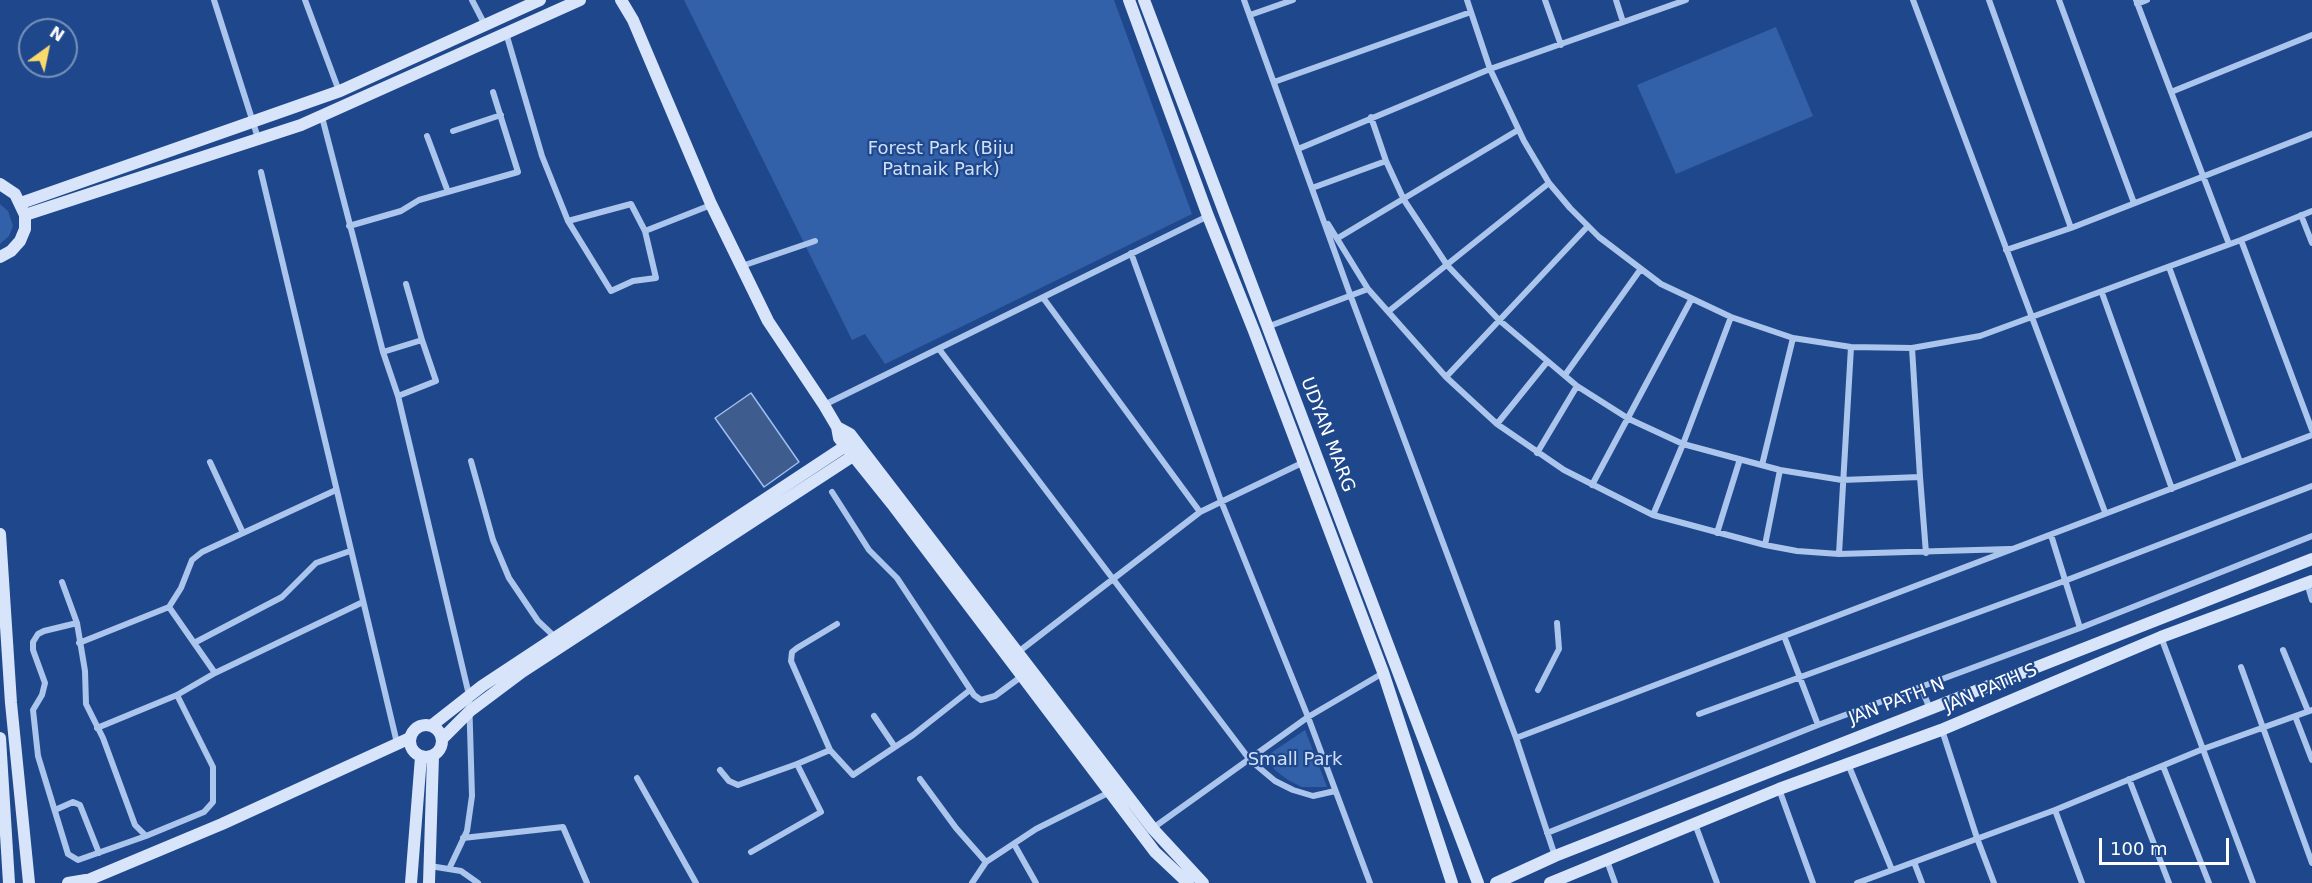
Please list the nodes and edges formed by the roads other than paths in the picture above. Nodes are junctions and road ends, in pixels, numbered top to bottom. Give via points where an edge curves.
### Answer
1 (214, 0) edge
2 (305, 0) edge
3 (472, 0) edge
4 (540, 0) edge
5 (580, 0) edge
6 (621, 0) edge
7 (628, 0) edge
8 (1129, 0) edge
9 (1144, 0) edge
10 (1244, 0) edge
11 (1293, 0) edge
12 (1467, 0) edge
13 (1545, 0) edge
14 (1616, 0) edge
15 (1686, 0) edge
16 (1913, 0) edge
17 (1989, 0) edge
18 (2059, 0) edge
19 (2147, 0) edge
20 (2137, 2) edge
21 (1471, 12) junction
22 (1250, 15) junction
23 (632, 19) junction
24 (1623, 22) junction
25 (485, 25) junction
26 (506, 33) junction
27 (2312, 35) edge
28 (1561, 45) junction
29 (1490, 69) junction
30 (1274, 82) junction
31 (339, 91) junction
32 (493, 92) dead end
33 (2171, 92) junction
34 (501, 115) junction
35 (322, 117) junction
36 (1371, 117) junction
37 (253, 123) junction
38 (1518, 130) junction
39 (453, 131) dead end
40 (2312, 134) edge
41 (427, 136) dead end
42 (258, 138) junction
43 (1298, 149) junction
44 (1386, 161) junction
45 (261, 172) dead end
46 (1209, 175) junction
47 (2204, 175) junction
48 (1195, 180) junction
49 (1549, 183) junction
50 (0, 184) edge
51 (1312, 188) junction
52 (448, 192) junction
53 (1404, 200) junction
54 (21, 202) junction
55 (2134, 203) junction
56 (711, 204) junction
57 (2312, 211) edge
58 (1322, 213) junction
59 (2301, 215) junction
60 (25, 216) junction
61 (1208, 216) junction
62 (568, 221) junction
63 (350, 226) junction
64 (1588, 226) junction
65 (2071, 228) junction
66 (645, 231) junction
67 (1338, 238) junction
68 (2241, 240) junction
69 (815, 241) dead end
70 (2312, 243) edge
71 (2229, 244) junction
72 (2007, 250) junction
73 (1131, 253) junction
74 (0, 257) edge
75 (1447, 265) junction
76 (741, 267) junction
77 (2169, 267) junction
78 (1640, 270) junction
79 (406, 284) dead end
80 (1368, 289) junction
81 (2102, 293) junction
82 (1351, 297) junction
83 (1044, 298) junction
84 (1691, 300) junction
85 (1389, 311) junction
86 (1731, 317) junction
87 (2034, 318) junction
88 (1499, 321) junction
89 (1266, 327) junction
90 (1792, 338) junction
91 (422, 340) junction
92 (1851, 347) junction
93 (939, 348) junction
94 (1912, 348) junction
95 (383, 352) junction
96 (1546, 362) junction
97 (1565, 375) junction
98 (1446, 377) junction
99 (1577, 386) junction
100 (398, 396) junction
101 (824, 405) junction
102 (1629, 419) junction
103 (1497, 424) junction
104 (2312, 430) edge
105 (2312, 435) edge
106 (1683, 444) junction
107 (854, 448) junction
108 (1537, 453) junction
109 (1740, 459) junction
110 (471, 461) dead end
111 (210, 462) dead end
112 (1304, 462) junction
113 (2240, 462) junction
114 (1762, 465) junction
115 (1780, 470) junction
116 (1920, 477) junction
117 (1842, 480) junction
118 (1592, 485) junction
119 (2312, 486) edge
120 (2172, 489) junction
121 (336, 490) junction
122 (832, 492) dead end
123 (1221, 501) junction
124 (1200, 512) junction
125 (2105, 512) junction
126 (1653, 515) junction
127 (243, 533) junction
128 (1717, 533) junction
129 (0, 534) edge
130 (2051, 535) junction
131 (2312, 536) edge
132 (1765, 545) junction
133 (2017, 548) junction
134 (350, 551) junction
135 (1926, 553) junction
136 (1839, 554) junction
137 (2312, 559) edge
138 (668, 570) junction
139 (1113, 579) junction
140 (2067, 579) junction
141 (62, 582) dead end
142 (2310, 582) edge
143 (2312, 600) edge
144 (363, 602) junction
145 (169, 607) junction
146 (77, 623) junction
147 (1557, 623) dead end
148 (837, 624) dead end
149 (2080, 628) junction
150 (1785, 636) junction
151 (2161, 637) junction
152 (556, 638) junction
153 (80, 643) junction
154 (195, 643) junction
155 (2283, 650) dead end
156 (1017, 653) junction
157 (2241, 667) dead end
158 (1383, 672) junction
159 (215, 673) junction
160 (1023, 675) junction
161 (1800, 677) junction
162 (1922, 687) junction
163 (970, 690) junction
164 (1538, 690) dead end
165 (177, 695) junction
166 (469, 695) junction
167 (1929, 709) junction
168 (2310, 710) edge
169 (470, 711) junction
170 (1699, 714) dead end
171 (2295, 716) junction
172 (874, 717) dead end
173 (1308, 717) junction
174 (1818, 725) junction
175 (431, 726) junction
176 (2265, 726) junction
177 (98, 728) junction
178 (1941, 730) junction
179 (0, 738) edge
180 (410, 738) junction
181 (1516, 738) junction
182 (442, 739) junction
183 (397, 743) junction
184 (895, 747) junction
185 (2203, 749) junction
186 (830, 750) junction
187 (427, 756) junction
188 (1250, 760) junction
189 (2312, 760) edge
190 (797, 764) junction
191 (1848, 764) junction
192 (2163, 766) junction
193 (720, 770) dead end
194 (637, 778) dead end
195 (920, 779) dead end
196 (2129, 780) junction
197 (1779, 789) junction
198 (1112, 791) junction
199 (1335, 791) junction
200 (55, 810) junction
201 (2055, 810) junction
202 (1695, 824) junction
203 (1153, 829) junction
204 (1547, 833) junction
205 (146, 836) junction
206 (463, 838) junction
207 (1977, 838) junction
208 (1014, 844) junction
209 (751, 852) dead end
210 (99, 853) junction
211 (1555, 856) junction
212 (1606, 858) junction
213 (986, 862) junction
214 (1914, 862) junction
215 (2312, 863) edge
216 (430, 866) junction
217 (449, 869) junction
218 (1892, 870) junction
219 (1566, 880) edge
220 (83, 882) edge
221 (974, 882) edge
222 (1195, 882) edge
223 (9, 883) edge
224 (29, 883) edge
225 (68, 883) edge
226 (411, 883) edge
227 (429, 883) edge
228 (478, 883) edge
229 (587, 883) edge
230 (696, 883) edge
231 (1036, 883) edge
232 (1370, 883) edge
233 (1452, 883) edge
234 (1478, 883) edge
235 (1496, 883) edge
236 (1550, 883) edge
237 (1615, 883) edge
238 (1718, 883) edge
239 (1814, 883) edge
240 (1857, 883) edge
241 (1922, 883) edge
242 (1994, 883) edge
243 (2082, 883) edge
244 (2169, 883) edge
245 (2209, 883) edge
246 (2253, 883) edge

1 - 37 street
2 - 31 street
3 - 25 street
4 - 25 street
5 - 26 street
6 - 23 street
7 - 23 street
8 - 48 street, UDYAN MARG
9 - 46 street, UDYAN MARG
10 - 22 street
11 - 22 street
12 - 21 street
13 - 28 street
14 - 24 street
15 - 24 street
16 - 72 street
17 - 65 street
18 - 55 street
19 - 20 street
20 - 33 street
21 - 29 street
21 - 30 street
22 - 30 street
23 - 56 street
24 - 28 street
25 - 31 street
26 - 35 street
26 - 62 street via 542,156
27 - 33 street
28 - 29 street
29 - 36 street
29 - 38 street
30 - 43 street
31 - 37 street
32 - 34 street
33 - 47 street
34 - 39 street
34 - 52 street via 518,172
35 - 42 street
35 - 63 street
36 - 43 street
36 - 44 street
37 - 42 street
37 - 54 street
38 - 49 street
38 - 53 street
40 - 47 street
41 - 52 street
42 - 60 street
43 - 51 street
44 - 51 street
44 - 53 street
45 - 121 street
46 - 48 street
46 - 89 street, UDYAN MARG
47 - 55 street
47 - 71 street
48 - 61 street, UDYAN MARG
49 - 64 street
49 - 75 street
50 - 54 street
51 - 58 street
52 - 63 street
53 - 67 street
53 - 75 street
54 - 60 street
55 - 65 street
56 - 66 street
56 - 76 street
57 - 59 street
58 - 67 street
58 - 82 street
59 - 68 street
59 - 70 street
60 - 74 street via 20,241
61 - 73 street
61 - 112 street, UDYAN MARG
62 - 66 street via 631,204
62 - 66 street via 611,291 633,281 656,278
63 - 95 street
64 - 78 street
64 - 88 street
65 - 72 street
67 - 80 street
68 - 71 street
68 - 104 street
69 - 76 street
71 - 77 street
72 - 87 street
73 - 83 street
73 - 123 street
75 - 85 street
75 - 88 street
76 - 101 street via 771,327
77 - 81 street
77 - 113 street
78 - 84 street
78 - 97 street
79 - 91 street
80 - 82 street
80 - 85 street
81 - 87 street
81 - 120 street
82 - 89 street
82 - 181 street
83 - 93 street
83 - 124 street
84 - 86 street
84 - 102 street
85 - 98 street
86 - 90 street
86 - 106 street
87 - 94 street via 1980,336
87 - 125 street
88 - 96 street
88 - 98 street
89 - 234 street, UDYAN MARG
90 - 92 street
90 - 114 street
91 - 95 street
91 - 100 street via 436,381
92 - 94 street
92 - 117 street
93 - 101 street
93 - 139 street
94 - 116 street
95 - 100 street
96 - 97 street
96 - 103 street
97 - 99 street
98 - 103 street
99 - 102 street
99 - 108 street
100 - 166 street
101 - 107 street
102 - 106 street
102 - 118 street
103 - 108 street
105 - 113 street
106 - 109 street
106 - 126 street
107 - 138 street
107 - 156 street
107 - 160 street
108 - 118 street
109 - 114 street
109 - 128 street
110 - 152 street via 493,540 509,578 538,621
111 - 127 street
112 - 123 street
112 - 158 street, UDYAN MARG
113 - 120 street
114 - 115 street
115 - 117 street
115 - 132 street
116 - 117 street
116 - 135 street
117 - 136 street
118 - 126 street
119 - 140 street
120 - 125 street
121 - 127 street
121 - 134 street
122 - 163 street via 869,550 897,578
123 - 124 street
123 - 173 street
124 - 139 street
125 - 130 street
126 - 128 street
127 - 145 street via 192,560
128 - 132 street
129 - 224 street via 11,703
130 - 133 street
130 - 140 street
131 - 149 street
132 - 136 street
133 - 135 street
133 - 150 street
134 - 144 street
134 - 154 street via 316,563 282,597
135 - 136 street
137 - 167 street, JAN PATH N
138 - 152 street
138 - 169 street
139 - 156 street
139 - 188 street
140 - 149 street
140 - 161 street
141 - 146 street
142 - 143 street
142 - 151 street, JAN PATH S
144 - 159 street
144 - 183 street
145 - 153 street
145 - 154 street
146 - 153 street
146 - 200 street via 44,631 33,642 45,683 33,710 33,720 38,756
147 - 164 street via 1559,649
148 - 186 street via 797,648 791,656
149 - 162 street
150 - 161 street
150 - 181 street
151 - 178 street, JAN PATH S
151 - 185 street
152 - 166 street
153 - 177 street via 86,704
154 - 159 street
155 - 168 street
156 - 203 street
157 - 176 street
158 - 173 street
158 - 233 street, UDYAN MARG
159 - 165 street
160 - 163 street via 985,699
160 - 198 street
161 - 170 street
161 - 174 street
162 - 167 street
162 - 174 street
163 - 184 street
165 - 177 street
165 - 205 street via 213,767 213,802 204,812
166 - 169 street
166 - 175 street
167 - 211 street, JAN PATH N
168 - 171 street
169 - 182 street
169 - 206 street via 472,796
171 - 176 street
171 - 189 street
172 - 184 street
173 - 188 street
173 - 199 street
174 - 204 street
175 - 180 street via 416,729
175 - 182 street
176 - 185 street
176 - 215 street
177 - 205 street via 135,825
178 - 191 street, JAN PATH S
178 - 207 street
179 - 223 street
180 - 183 street
180 - 187 street via 413,751
181 - 204 street
182 - 187 street via 440,751
183 - 220 street via 222,824
184 - 186 street via 853,775
185 - 192 street
185 - 246 street
186 - 190 street
187 - 216 street
187 - 226 street
188 - 199 street via 1293,790 1313,796
188 - 203 street
190 - 193 street via 738,785
190 - 209 street via 821,812
191 - 197 street, JAN PATH S
191 - 218 street
192 - 196 street
192 - 245 street
194 - 230 street
195 - 213 street
196 - 201 street
196 - 244 street
197 - 202 street, JAN PATH S
197 - 239 street
198 - 208 street
198 - 222 street via 1155,852
199 - 232 street
200 - 210 street via 74,802 80,805
200 - 210 street via 71,857 78,860
201 - 207 street
201 - 243 street
202 - 212 street, JAN PATH S
202 - 238 street
203 - 222 street
204 - 211 street
205 - 210 street
206 - 217 street
206 - 229 street via 563,827
207 - 214 street
207 - 242 street
208 - 213 street
208 - 231 street
211 - 235 street, JAN PATH N
212 - 219 street, JAN PATH S
212 - 237 street
213 - 221 street
214 - 218 street
214 - 241 street
216 - 217 street
216 - 227 street
217 - 228 street via 461,871
218 - 240 street
219 - 236 street, JAN PATH S
220 - 225 street

